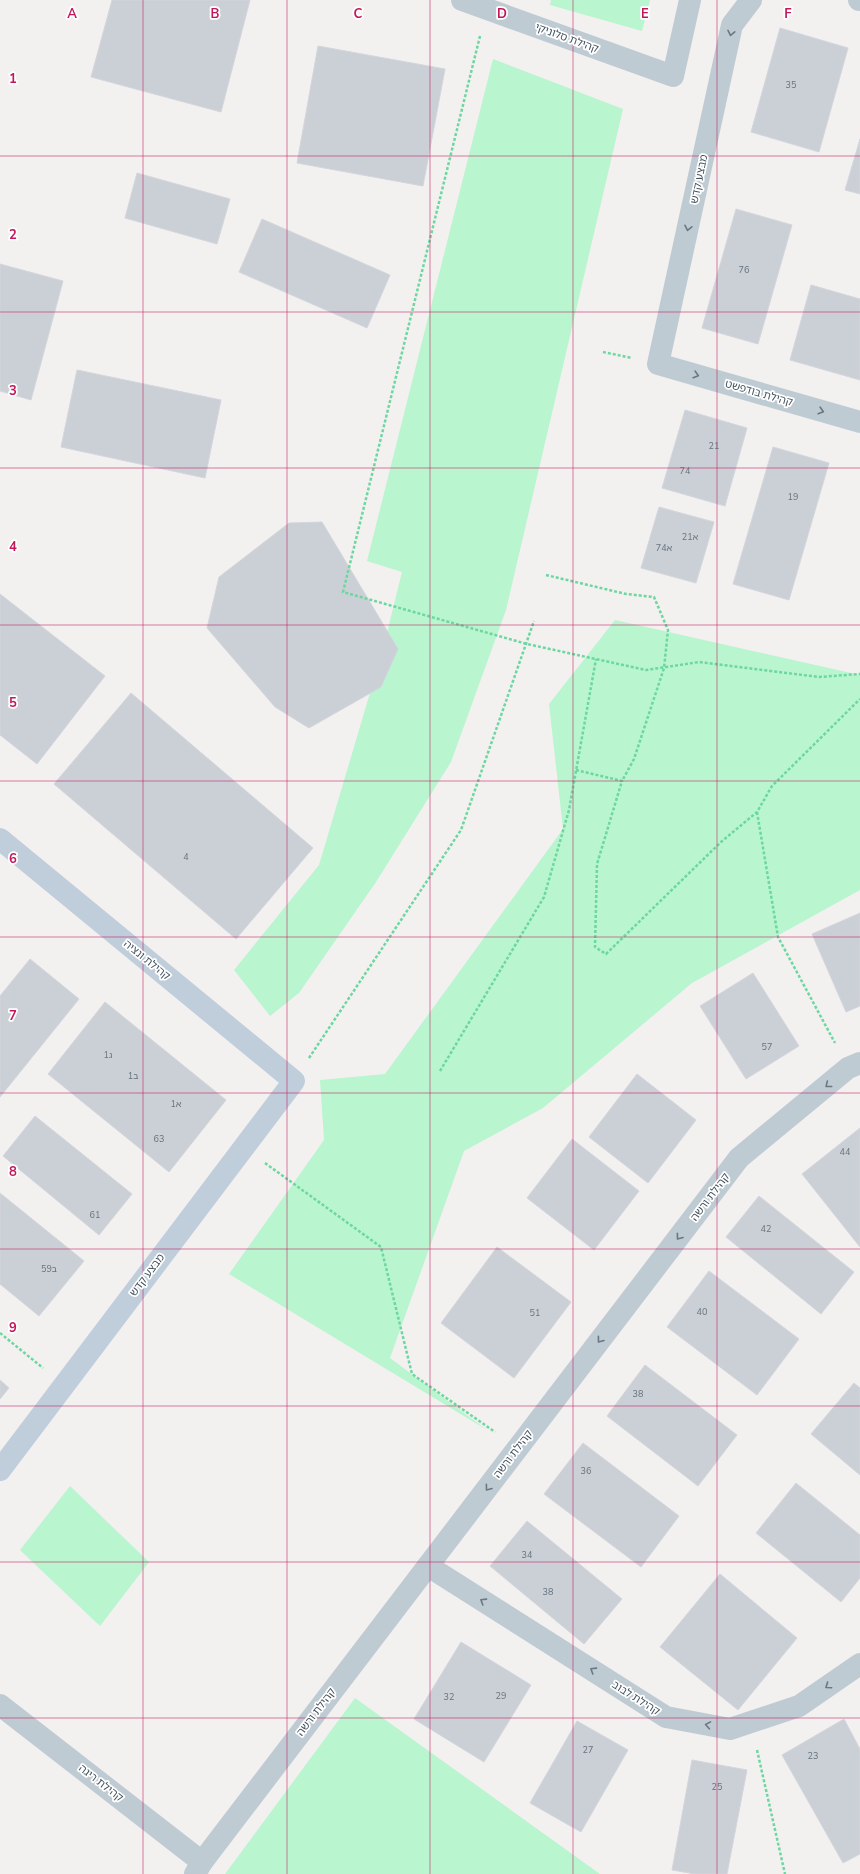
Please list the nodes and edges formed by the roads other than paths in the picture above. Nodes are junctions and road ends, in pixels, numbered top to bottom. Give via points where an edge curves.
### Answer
1 (462, 0) edge
2 (690, 0) edge
3 (751, 0) edge
4 (658, 364) joint
5 (860, 422) edge
6 (0, 839) edge
7 (854, 1066) edge
8 (294, 1081) joint
9 (0, 1470) edge
10 (428, 1566) junction
11 (860, 1664) edge
12 (0, 1705) edge
13 (198, 1868) edge

1 - 2 street, קהילת סלוניקי via 673,76
3 -> 4 street, מבצע קדש via 732,25
4 -> 5 street, קהילת בודפשט
6 - 8 street, קהילת ונציה
7 -> 10 street, קהילת ורשה via 739,1158
8 - 9 street, מבצע קדש
11 -> 10 street, קהילת לבוב via 799,1706 730,1729 666,1717
10 - 13 street, קהילת ורשה
12 - 13 street, קהילת ריגה

